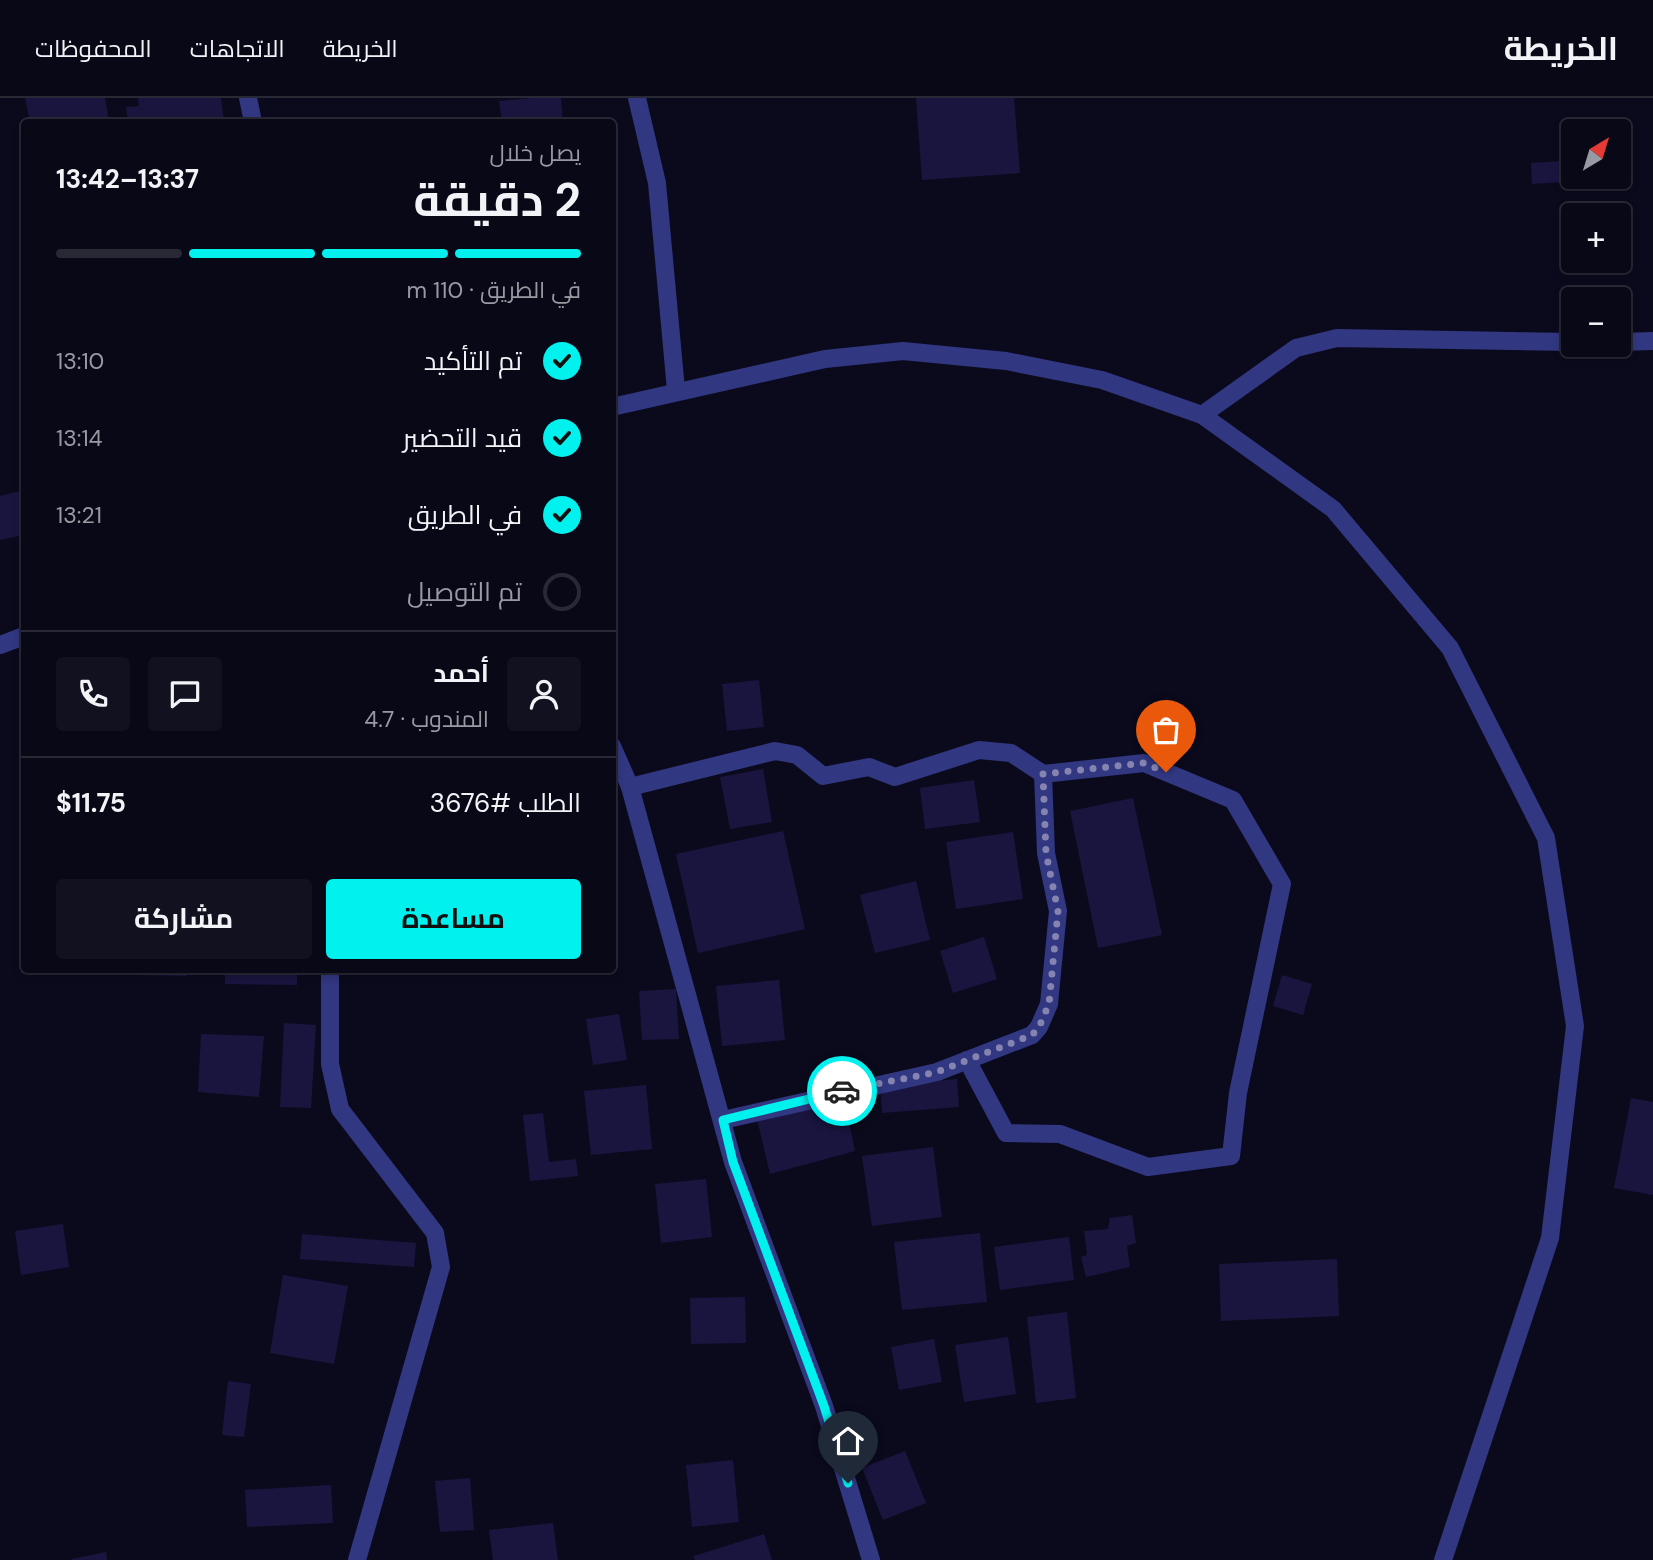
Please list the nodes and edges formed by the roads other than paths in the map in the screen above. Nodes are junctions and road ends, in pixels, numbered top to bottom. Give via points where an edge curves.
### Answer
1 (248, 98) edge
2 (637, 98) edge
3 (252, 119) edge
4 (1653, 341) edge
5 (1561, 342) edge
6 (1631, 342) edge
7 (676, 390) junction
8 (616, 406) edge
9 (1202, 415) junction
10 (21, 637) edge
11 (0, 645) edge
12 (616, 756) edge
13 (1043, 774) junction
14 (630, 787) junction
15 (330, 973) edge
16 (967, 1060) junction
17 (723, 1120) junction
18 (357, 1560) edge
19 (872, 1560) edge
20 (1443, 1560) edge

1 - 3 street
2 - 7 street via 657,183
4 - 6 street
5 - 9 street via 1337,338 1296,348
7 - 8 street
7 - 9 street via 825,359 903,351 1006,361 1102,380
9 - 20 street via 1333,509 1450,648 1546,838 1575,1026 1549,1238
10 - 11 street
12 - 14 street
13 - 14 street via 1011,753 979,750 895,777 869,767 823,776 797,755 775,751
13 - 16 street via 1046,853 1058,911 1049,1004 1032,1035
13 - 16 street via 1144,763 1233,800 1282,884 1238,1093 1231,1156 1148,1167 1060,1134 1006,1133
14 - 17 street
15 - 18 street via 330,1064 340,1109 435,1233 441,1267
16 - 17 street via 937,1072
17 - 19 street via 733,1162 824,1406

